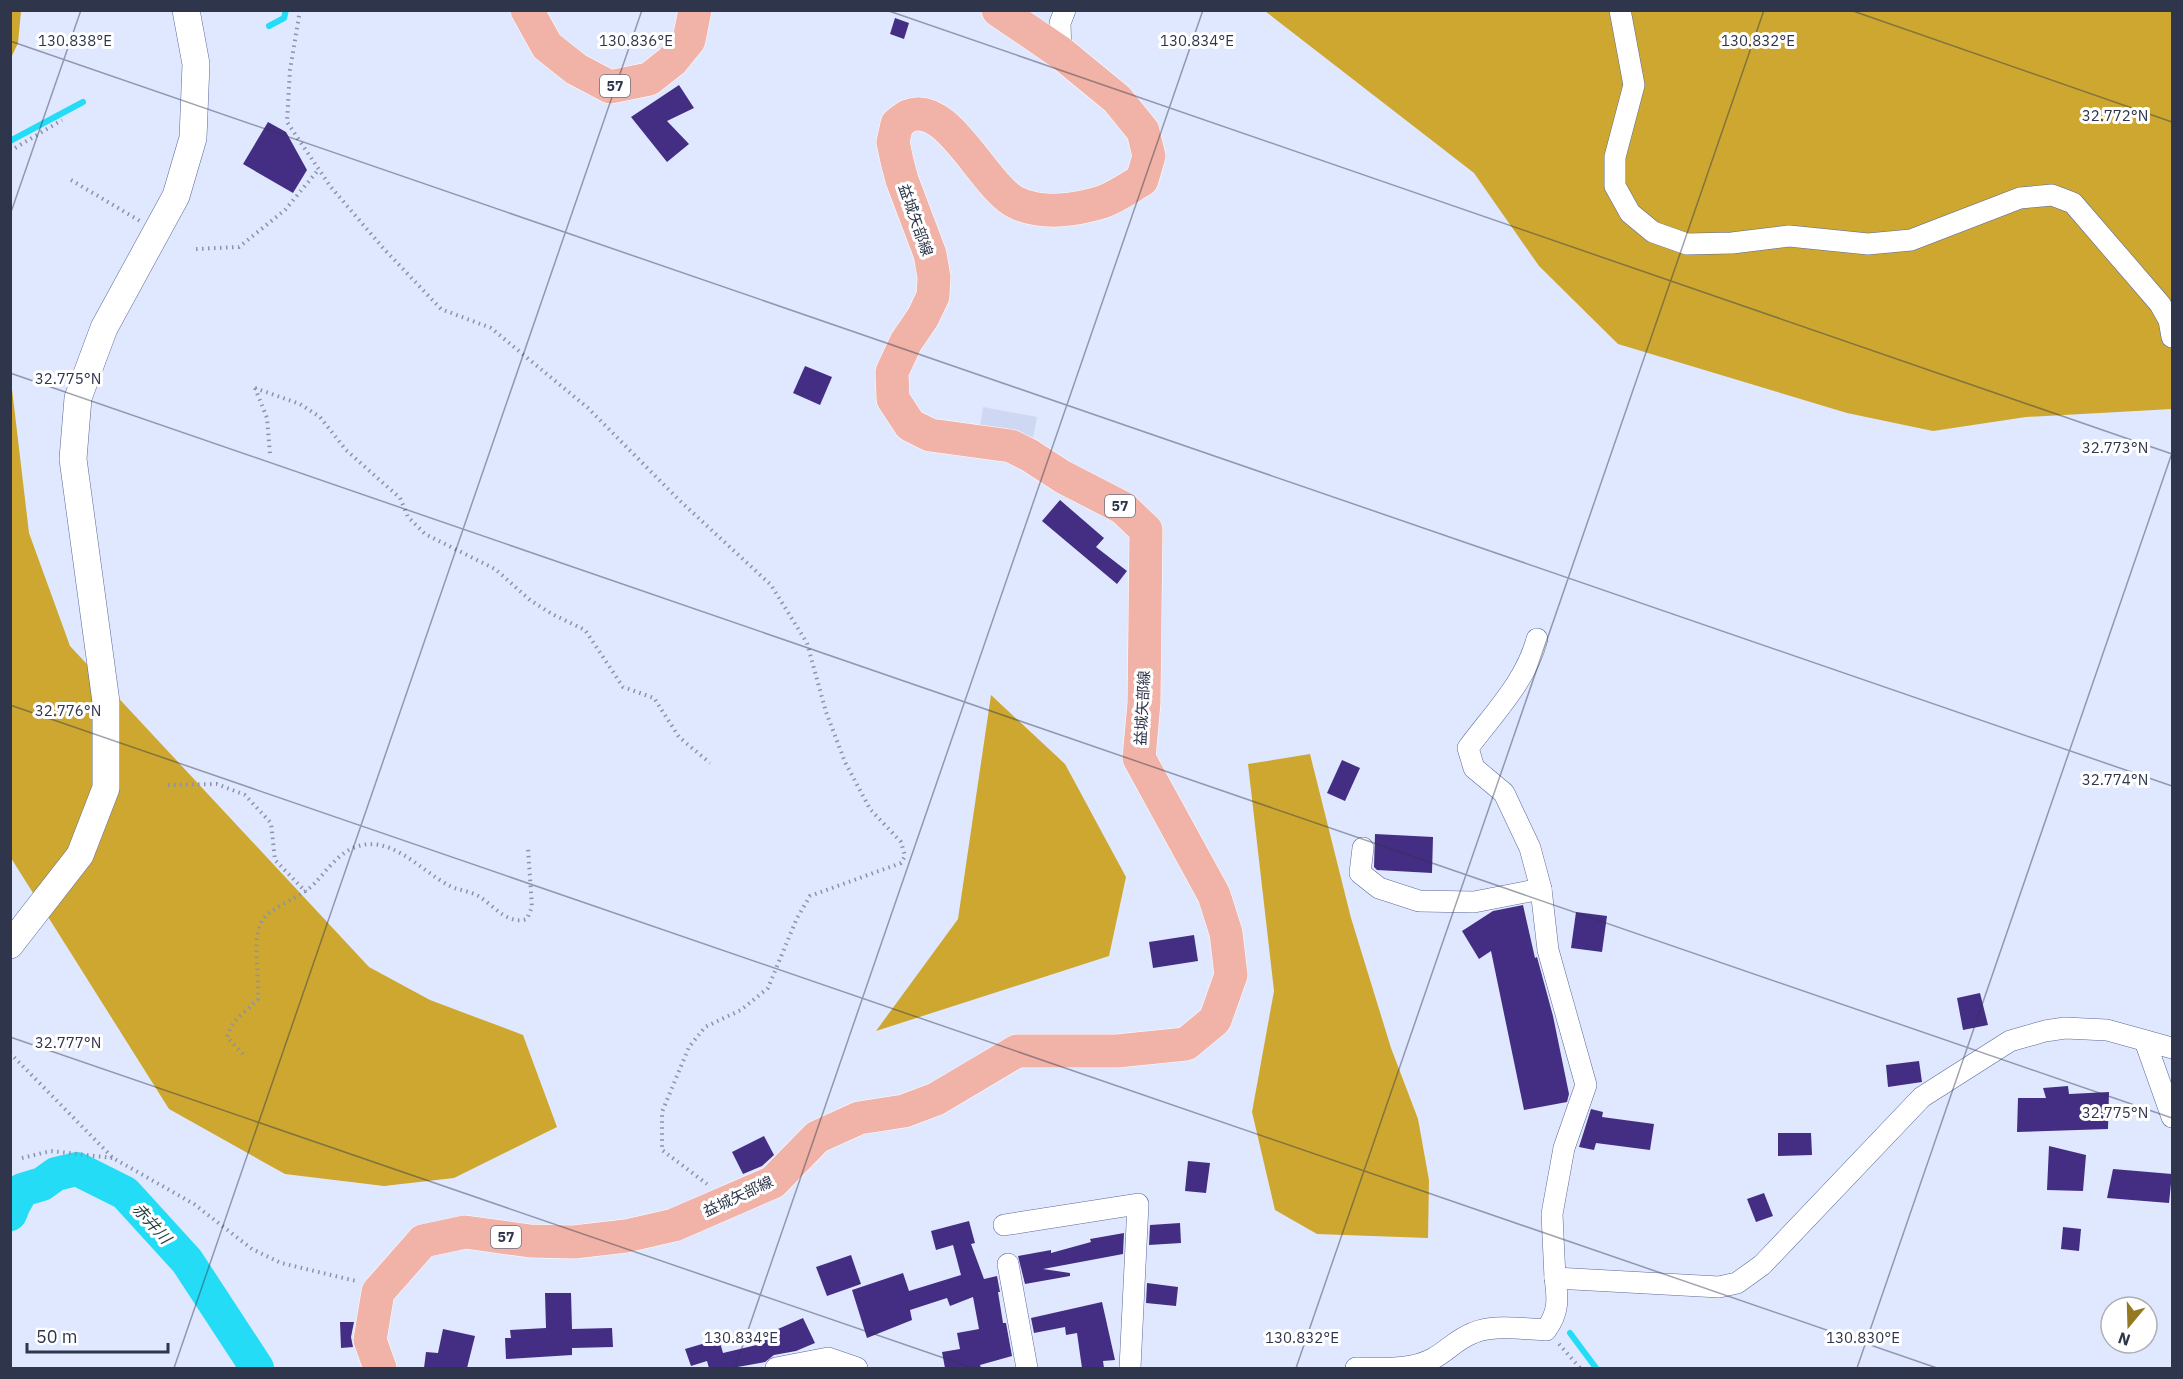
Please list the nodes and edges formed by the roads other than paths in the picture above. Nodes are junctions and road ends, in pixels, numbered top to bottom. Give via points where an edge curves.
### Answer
1 (186, 10) edge
2 (527, 10) edge
3 (695, 10) edge
4 (1065, 10) edge
5 (1620, 10) edge
6 (1014, 16) edge
7 (1061, 53) junction
8 (2172, 337) edge
9 (1537, 639) dead end
10 (1363, 848) dead end
11 (1541, 889) junction
12 (16, 938) edge
13 (2145, 1041) junction
14 (2172, 1047) edge
15 (2172, 1117) edge
16 (1004, 1225) dead end
17 (1008, 1264) dead end
18 (1555, 1278) junction
19 (380, 1368) edge
20 (776, 1368) edge
21 (857, 1368) edge
22 (1027, 1368) edge
23 (1130, 1368) edge
24 (1356, 1368) edge

1 - 12 street via 196,64 193,138 176,195 104,328 78,398 73,459 106,702 106,788 80,855
2 - 3 main road, 57 via 547,46 576,69 610,87 649,79 672,61 689,40
4 - 7 street via 1060,23
5 - 8 street via 1634,85 1615,157 1615,186 1630,213 1653,232 1687,244 1789,236 1868,244 1900,242 2020,198 2052,195 2073,203 2160,304
6 - 7 main road, 益城矢部線 / 57
7 - 19 main road, 益城矢部線 / 57 via 1117,99 1143,131 1149,156 1142,180 1104,201 1044,211 1017,203 997,189 943,123 924,114 909,116 897,124 893,142 897,161 930,254 934,277 933,296 892,372 893,399 910,425 930,435 1011,446 1123,508 1146,530 1144,693 1139,758 1214,894 1226,933 1231,975 1215,1020 1186,1044 1117,1052 1017,1051 936,1099 904,1111 859,1118 818,1137 773,1182 674,1225 574,1242 465,1232 423,1241 378,1292 370,1340
9 - 11 street via 1516,686 1468,748 1474,768 1504,793 1530,848
10 - 11 street via 1360,873 1379,888 1419,901 1474,902
11 - 18 street via 1548,950 1586,1085 1564,1148 1552,1214
13 - 14 street
13 - 15 street
13 - 18 street via 2107,1030 2065,1028 2010,1041 1922,1097 1762,1265 1737,1283 1719,1287
16 - 23 street via 1138,1204
17 - 22 street
18 - 24 street via 1558,1302 1554,1319 1546,1330 1474,1332 1433,1359 1406,1367
20 - 21 street via 828,1358

